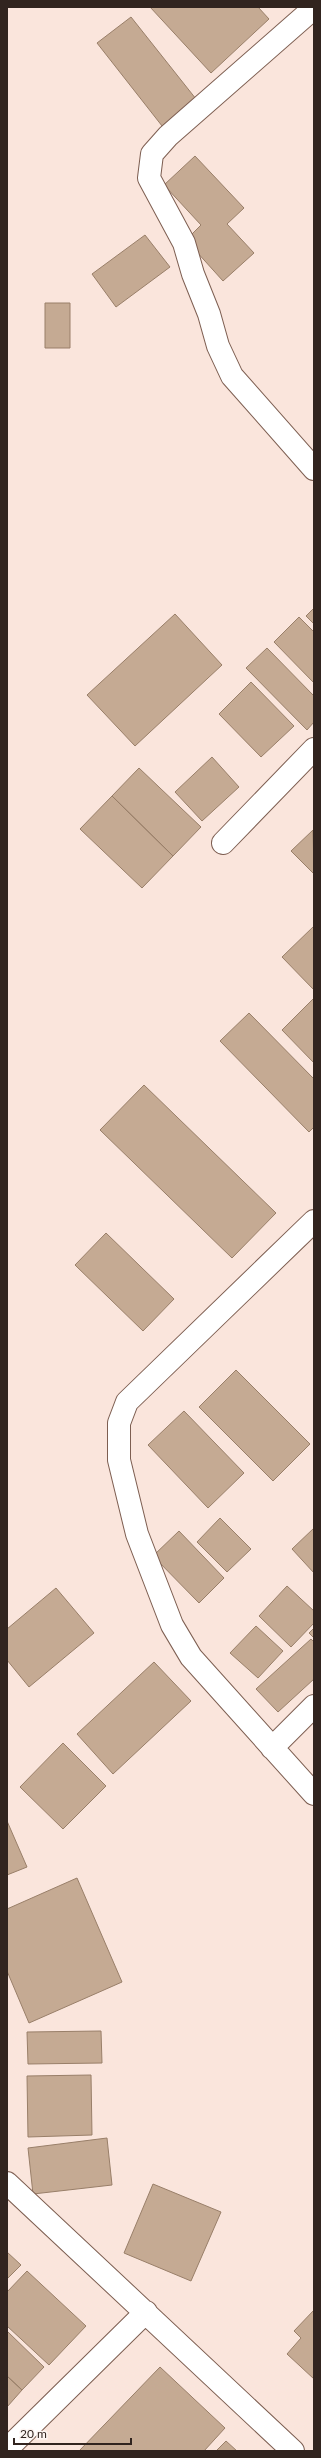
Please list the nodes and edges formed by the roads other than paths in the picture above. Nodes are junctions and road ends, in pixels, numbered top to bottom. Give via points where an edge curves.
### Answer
1 (314, 8) edge
2 (314, 469) edge
3 (314, 749) edge
4 (223, 843) dead end
5 (314, 1221) edge
6 (314, 1706) edge
7 (272, 1748) junction
8 (314, 1794) edge
9 (7, 2183) edge
10 (146, 2312) junction
11 (7, 2449) edge
12 (293, 2451) edge

1 - 2 street via 168,136 152,154 149,178 184,243 218,346 232,376
3 - 4 street
5 - 7 street via 127,1402 119,1423 119,1460 137,1534 172,1625 190,1657
6 - 7 street
7 - 8 street
9 - 10 street
10 - 11 street
10 - 12 street

